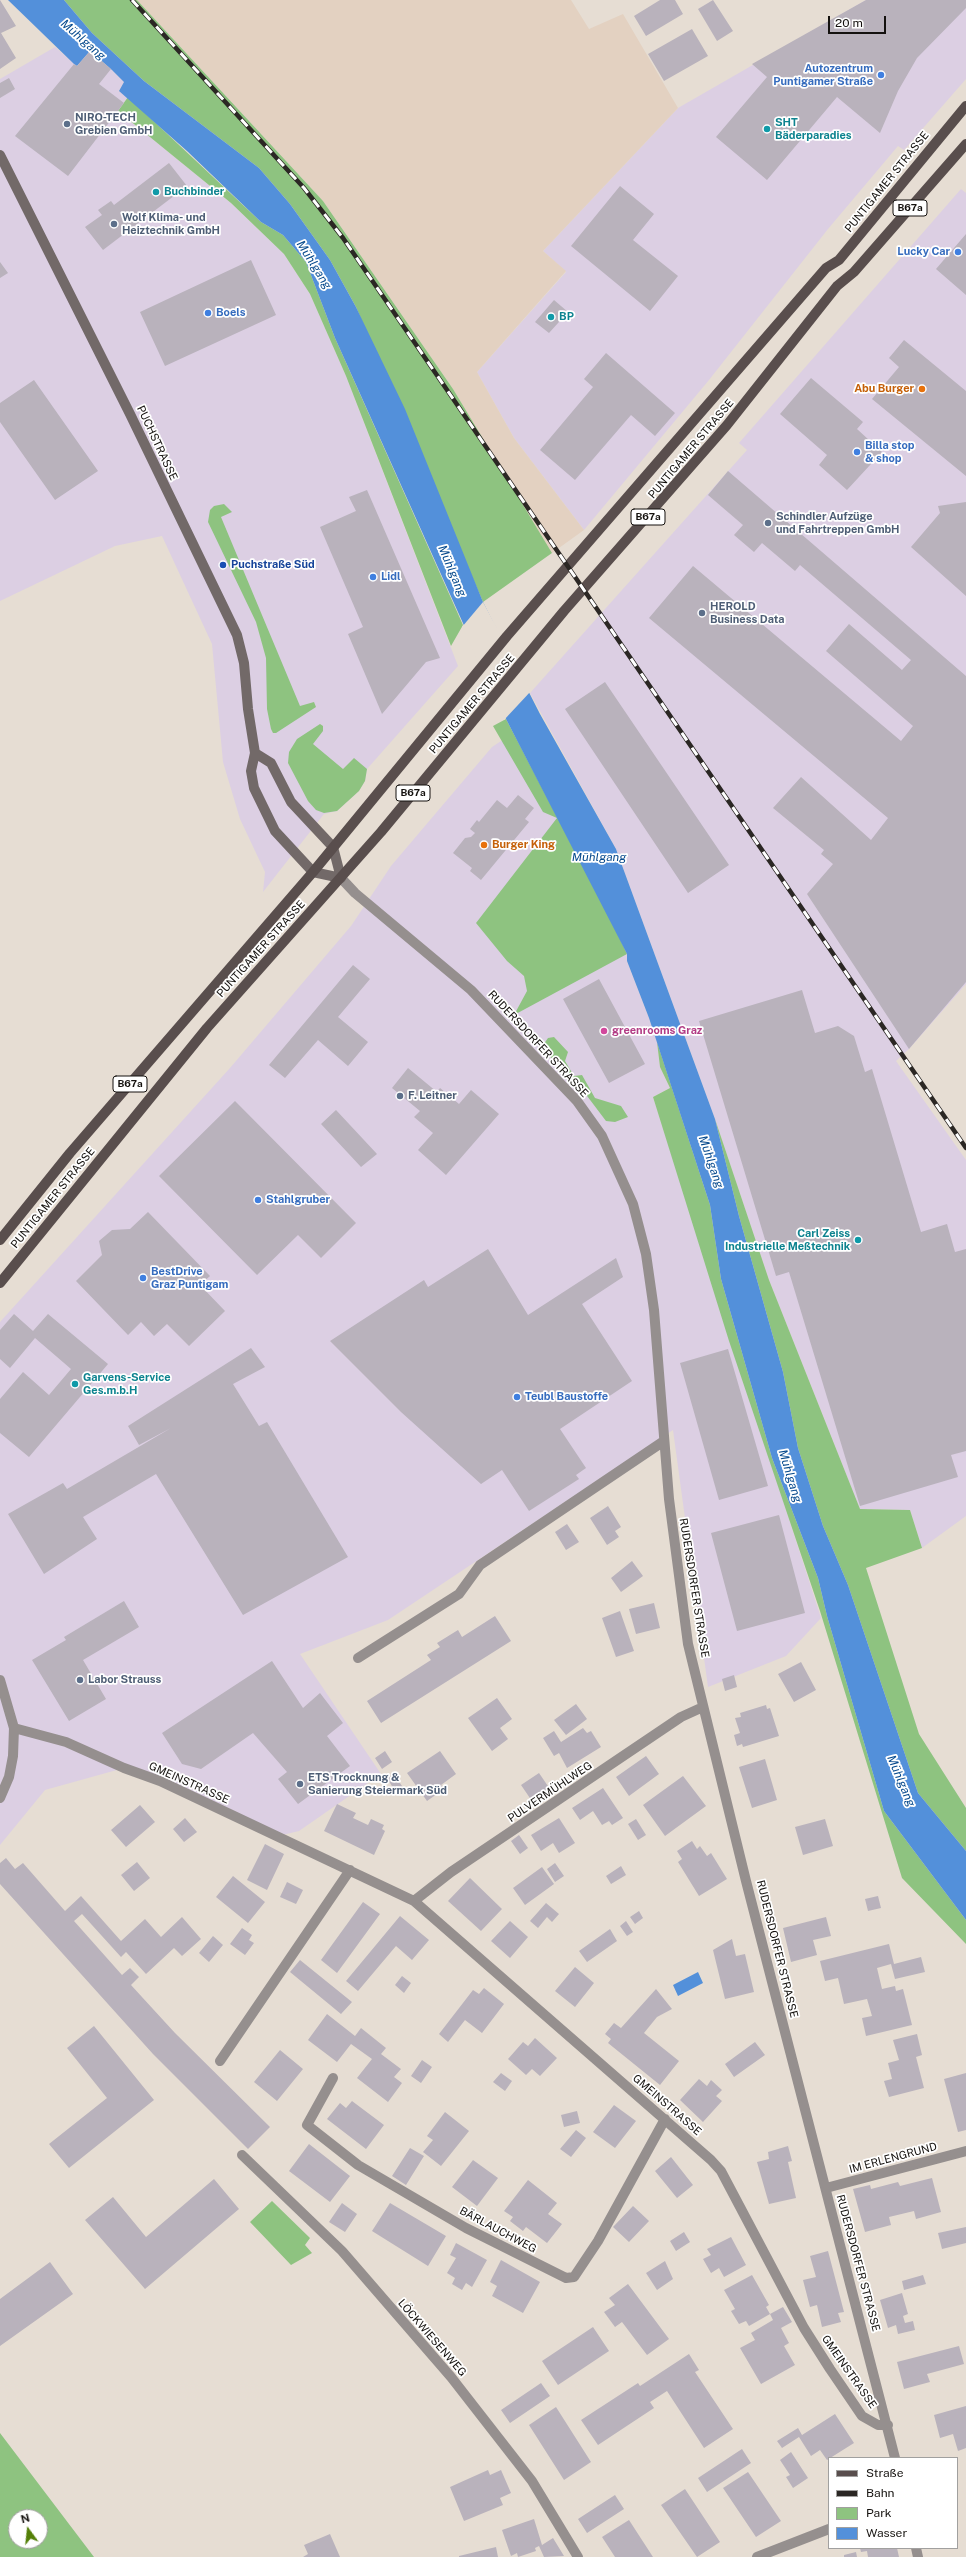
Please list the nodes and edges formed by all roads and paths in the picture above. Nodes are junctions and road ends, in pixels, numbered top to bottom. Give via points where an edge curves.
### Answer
1 (966, 106) edge
2 (966, 144) edge
3 (0, 155) edge
4 (255, 753) junction
5 (333, 847) junction
6 (313, 872) junction
7 (341, 878) junction
8 (0, 1240) edge
9 (0, 1283) edge
10 (664, 1441) junction
11 (358, 1658) dead end
12 (0, 1680) edge
13 (703, 1707) junction
14 (14, 1728) junction
15 (0, 1798) edge
16 (350, 1870) junction
17 (414, 1901) junction
18 (220, 2062) dead end
19 (333, 2078) dead end
20 (665, 2119) junction
21 (966, 2151) edge
22 (242, 2155) dead end
23 (826, 2188) junction
24 (888, 2425) junction
25 (895, 2457) edge
26 (828, 2529) edge
27 (578, 2557) edge
28 (757, 2557) edge

1 - 5 main road, PUNTIGAMER STRASSE / B67a via 839,260 826,268 507,636
2 - 7 main road, PUNTIGAMER STRASSE / B67a via 854,272 837,286 727,425 564,611
3 - 4 main road, PUCHSTRASSE via 225,606 237,635 244,663
4 - 5 main road via 271,763 291,802
4 - 6 main road, PUCHSTRASSE via 251,771 254,788 276,831
5 - 6 main road, PUNTIGAMER STRASSE / B67a
5 - 7 main road
6 - 7 main road
6 - 8 main road, PUNTIGAMER STRASSE / B67a via 76,1147
7 - 9 main road, PUNTIGAMER STRASSE / B67a via 207,1028
7 - 10 street, RUDERSDORFER STRASSE via 354,894 471,990 577,1101 602,1136 633,1204 646,1254 654,1310
10 - 11 street via 480,1565 459,1594
10 - 13 street, RUDERSDORFER STRASSE via 688,1644
12 - 14 street
13 - 17 street, PULVERMÜHLWEG via 681,1717 451,1872
13 - 23 street, RUDERSDORFER STRASSE
14 - 15 street via 14,1756
14 - 16 street, GMEINSTRASSE via 66,1742 160,1781
16 - 17 street, GMEINSTRASSE
16 - 18 street
17 - 20 street, GMEINSTRASSE
19 - 20 street, BÄRLAUCHWEG via 306,2125 358,2165 466,2228 566,2278 574,2277 598,2241
20 - 24 street, GMEINSTRASSE via 721,2172 804,2328 862,2416 878,2425
21 - 23 street, IM ERLENGRUND
22 - 27 street, LÖCKWIESENWEG via 342,2251 451,2377 532,2481
23 - 24 street, RUDERSDORFER STRASSE
24 - 25 street, RUDERSDORFER STRASSE
26 - 28 street

